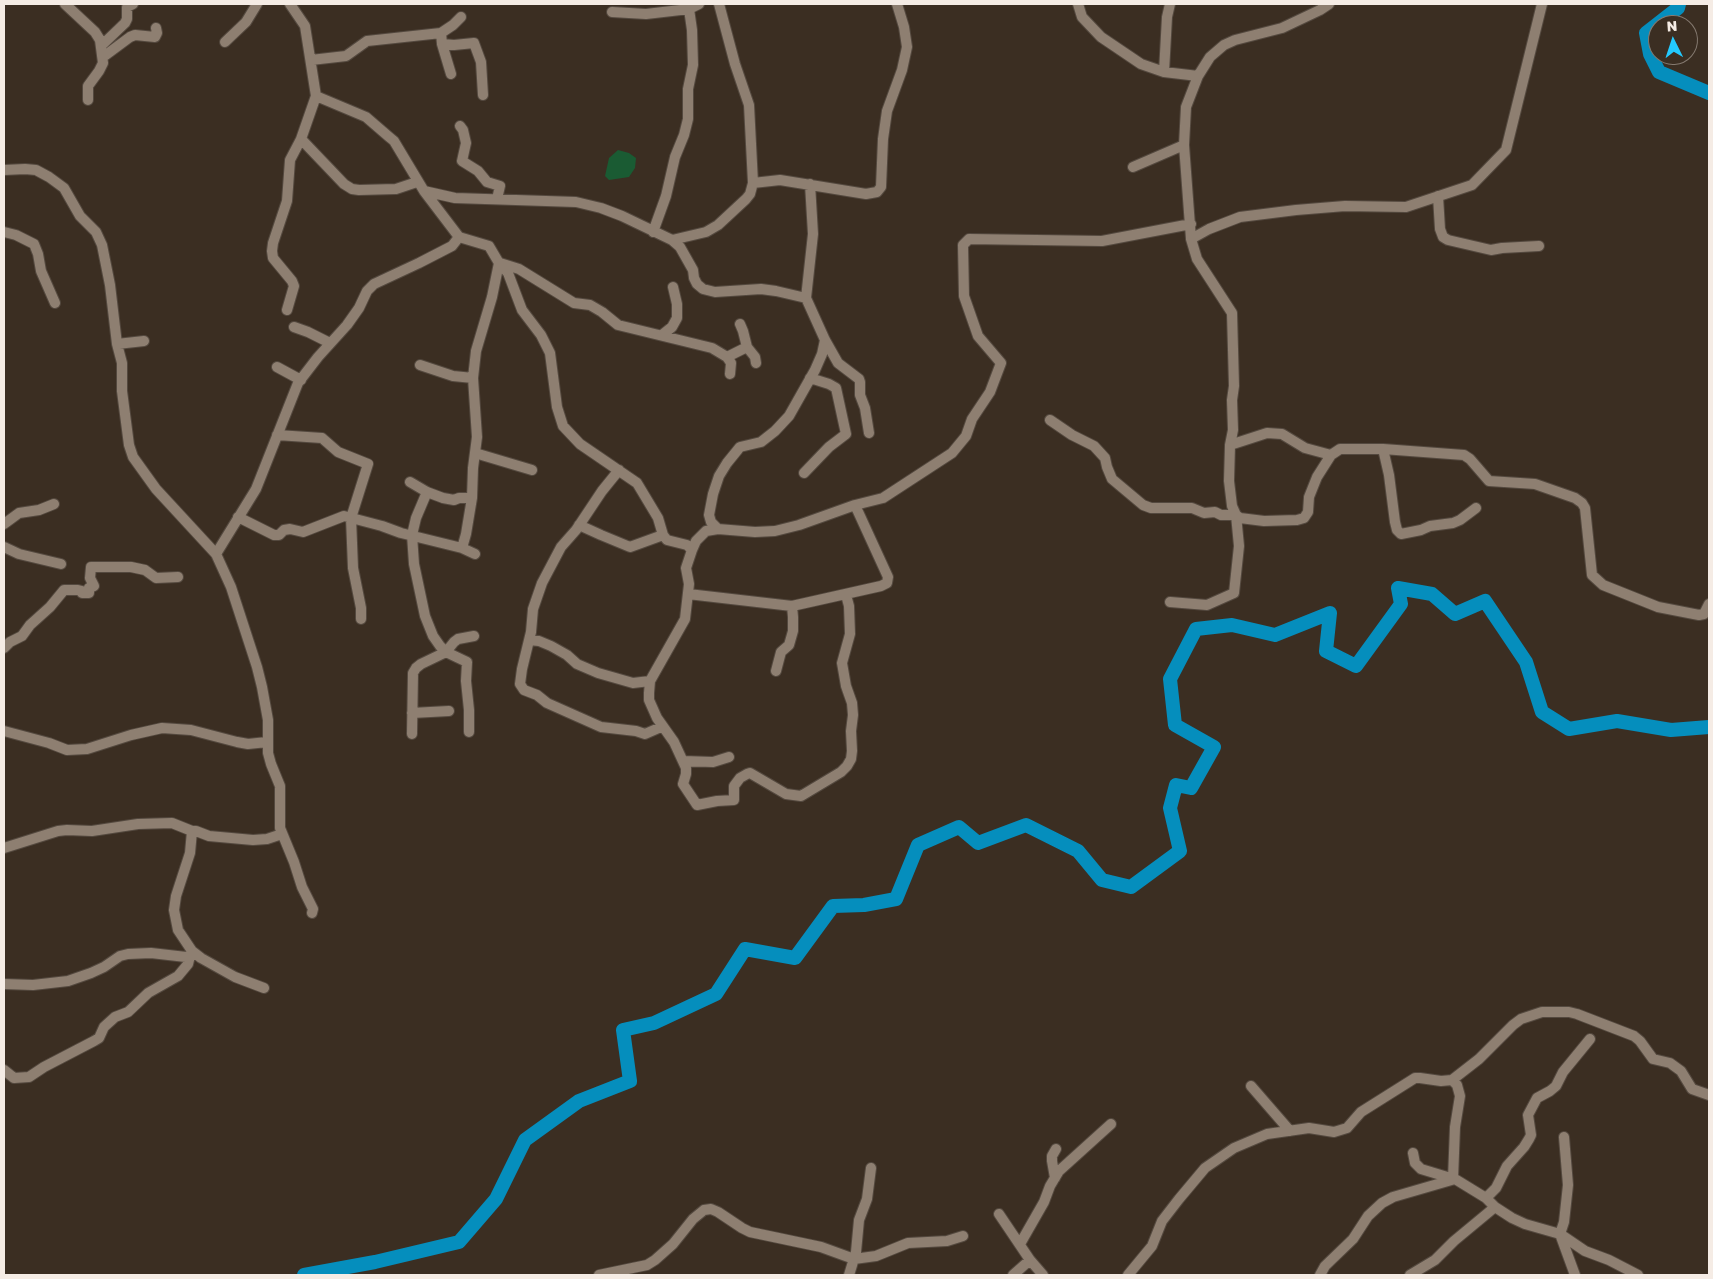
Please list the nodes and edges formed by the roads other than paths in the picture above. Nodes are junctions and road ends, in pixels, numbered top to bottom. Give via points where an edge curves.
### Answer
1 (65, 4) edge
2 (133, 4) edge
3 (257, 4) edge
4 (290, 4) edge
5 (700, 4) edge
6 (719, 4) edge
7 (897, 4) edge
8 (1078, 4) edge
9 (1170, 4) edge
10 (1329, 4) edge
11 (1542, 4) edge
12 (611, 9) edge
13 (689, 9) junction
14 (461, 17) dead end
15 (156, 28) dead end
16 (441, 33) junction
17 (225, 42) dead end
18 (442, 44) junction
19 (101, 46) junction
20 (103, 57) junction
21 (311, 60) junction
22 (1164, 72) junction
23 (451, 74) dead end
24 (1198, 76) junction
25 (316, 96) junction
26 (483, 96) dead end
27 (88, 100) dead end
28 (460, 126) dead end
29 (301, 139) junction
30 (1184, 145) junction
31 (1133, 167) dead end
32 (4, 170) edge
33 (417, 182) junction
34 (753, 183) junction
35 (810, 184) junction
36 (424, 191) junction
37 (1438, 196) junction
38 (497, 199) junction
39 (1191, 224) junction
40 (4, 232) edge
41 (653, 232) junction
42 (459, 237) junction
43 (1191, 239) junction
44 (672, 240) junction
45 (1539, 246) dead end
46 (499, 263) junction
47 (674, 287) dead end
48 (806, 298) junction
49 (56, 303) dead end
50 (287, 310) dead end
51 (740, 324) dead end
52 (294, 327) dead end
53 (662, 335) junction
54 (825, 340) junction
55 (144, 341) dead end
56 (330, 343) junction
57 (117, 344) junction
58 (747, 347) junction
59 (727, 357) junction
60 (756, 363) dead end
61 (420, 365) dead end
62 (277, 367) dead end
63 (730, 374) dead end
64 (473, 378) junction
65 (810, 378) junction
66 (301, 380) junction
67 (1050, 420) dead end
68 (869, 433) dead end
69 (277, 435) junction
70 (1230, 445) junction
71 (1383, 449) junction
72 (475, 453) junction
73 (1332, 455) junction
74 (532, 470) dead end
75 (619, 470) junction
76 (804, 473) dead end
77 (410, 482) dead end
78 (427, 492) junction
79 (472, 498) junction
80 (54, 504) dead end
81 (855, 505) junction
82 (1476, 508) dead end
83 (1236, 515) junction
84 (238, 517) junction
85 (352, 518) junction
86 (4, 524) edge
87 (579, 524) junction
88 (718, 529) junction
89 (412, 535) junction
90 (662, 535) junction
91 (4, 547) edge
92 (462, 548) junction
93 (692, 550) junction
94 (216, 554) junction
95 (475, 554) dead end
96 (61, 564) dead end
97 (178, 577) dead end
98 (688, 594) junction
99 (846, 595) junction
100 (1170, 602) dead end
101 (1709, 604) edge
102 (792, 606) junction
103 (361, 618) dead end
104 (474, 636) dead end
105 (529, 640) junction
106 (4, 648) edge
107 (446, 652) junction
108 (776, 670) dead end
109 (650, 681) junction
110 (449, 711) dead end
111 (412, 713) junction
112 (661, 726) junction
113 (4, 731) edge
114 (469, 732) dead end
115 (412, 734) dead end
116 (267, 742) junction
117 (729, 757) dead end
118 (683, 761) junction
119 (192, 832) junction
120 (282, 834) junction
121 (4, 848) edge
122 (312, 913) dead end
123 (192, 955) junction
124 (4, 984) edge
125 (264, 988) dead end
126 (1590, 1040) dead end
127 (4, 1070) edge
128 (1452, 1080) junction
129 (1251, 1086) dead end
130 (1709, 1095) edge
131 (1111, 1124) dead end
132 (1290, 1131) junction
133 (1564, 1137) dead end
134 (1056, 1149) dead end
135 (1414, 1153) dead end
136 (871, 1168) dead end
137 (1055, 1178) junction
138 (1454, 1179) junction
139 (1486, 1198) junction
140 (1495, 1207) junction
141 (999, 1214) dead end
142 (1560, 1234) junction
143 (963, 1236) dead end
144 (1020, 1244) junction
145 (854, 1259) junction
146 (1030, 1260) junction
147 (599, 1275) edge
148 (849, 1275) edge
149 (1013, 1275) edge
150 (1042, 1275) edge
151 (1128, 1275) edge
152 (1320, 1275) edge
153 (1410, 1275) edge
154 (1575, 1275) edge
155 (1638, 1275) edge

1 - 19 street via 95,32
2 - 19 street via 127,8 125,24
3 - 17 street via 246,22
4 - 21 street via 305,26
5 - 13 street
6 - 34 street via 749,105
7 - 35 street via 907,47 887,111 882,139 881,187 877,192 866,194
8 - 22 street via 1082,16 1101,37 1141,64
9 - 22 street
10 - 24 street via 1282,28 1224,45
11 - 37 street via 1506,150 1472,185
12 - 13 street via 646,14
13 - 41 street via 693,65 688,89 688,119
14 - 16 street
15 - 20 street via 155,37 135,35
16 - 18 street
16 - 21 street via 367,41 346,56
18 - 23 street
18 - 26 street via 474,43 482,62
19 - 20 street
20 - 27 street via 100,71 88,86
21 - 25 street
22 - 24 street
24 - 30 street via 1186,107
25 - 29 street
25 - 33 street via 366,117 378,127 394,141
28 - 38 street via 466,144 462,161 478,171 487,182 500,186
29 - 33 street via 352,189 396,189
29 - 50 street via 290,160 287,201 272,243 273,258 294,286
30 - 31 street
30 - 39 street
32 - 57 street via 36,170 49,177 64,188 80,216 96,232 109,277
33 - 36 street
34 - 35 street via 780,180
34 - 44 street via 746,199 718,225 706,232
35 - 48 street via 813,234
36 - 38 street via 455,198
36 - 42 street
37 - 43 street via 1406,207 1345,206 1240,217
37 - 45 street via 1440,229 1448,240 1491,250
38 - 41 street via 576,202 622,216
39 - 43 street
39 - 81 street via 1102,241 969,239 963,245 964,296 978,336 1001,363 993,386 972,419 966,436 946,458 891,494
40 - 49 street via 34,244 41,272
41 - 44 street
42 - 46 street via 489,246
42 - 56 street via 452,246 374,284 348,325
43 - 70 street via 1196,259 1232,313 1234,386
44 - 48 street via 680,247 697,284 703,289 715,292 762,289
46 - 53 street via 519,269 574,304 590,305 618,325
46 - 64 street via 479,339
46 - 75 street via 508,273 522,310 550,353 557,407 563,426 580,444
47 - 53 street via 677,318
48 - 54 street
51 - 58 street
52 - 56 street
53 - 59 street via 712,348
54 - 65 street
54 - 68 street via 838,363 859,378
55 - 57 street
56 - 66 street
57 - 94 street via 122,363 125,419 133,457 156,489
58 - 59 street
58 - 60 street
59 - 63 street via 731,363
61 - 64 street via 453,376
62 - 66 street
64 - 72 street
65 - 76 street via 836,388 846,434
65 - 88 street via 789,416 775,431 761,442 740,447 727,462 713,494 709,515
66 - 69 street via 292,394
67 - 83 street via 1094,446 1105,458 1112,480 1143,505
69 - 84 street via 256,489
69 - 85 street via 322,438 338,452 368,464
70 - 73 street via 1275,433 1290,437 1305,448
70 - 83 street via 1229,481
71 - 73 street via 1340,450
71 - 82 street via 1395,522 1401,534 1453,523
71 - 101 street via 1464,455 1489,481 1535,484 1575,498 1585,508 1590,564 1595,579 1623,594 1668,609 1702,616
72 - 74 street
72 - 79 street
73 - 83 street via 1317,477 1304,518 1264,521
75 - 87 street
75 - 90 street via 640,487 658,518
77 - 78 street
78 - 79 street via 454,500
78 - 89 street
79 - 92 street
80 - 86 street via 19,513
81 - 88 street via 782,530
81 - 99 street via 888,577 887,583 881,586
83 - 100 street via 1239,546 1234,593 1207,605
84 - 85 street via 274,535 290,529 303,532 341,517
84 - 94 street
85 - 89 street
85 - 103 street via 353,568
87 - 90 street via 630,547
87 - 105 street via 558,552 542,583 533,609
88 - 93 street via 706,531
89 - 92 street
89 - 107 street via 414,564 425,616 433,636
90 - 93 street
91 - 96 street
92 - 95 street
93 - 98 street via 686,568
94 - 116 street via 231,587 257,667 268,720
97 - 106 street via 156,578 145,570 134,568 90,567 94,586 89,588 89,593 64,590 22,636
98 - 102 street
98 - 109 street via 685,619
99 - 102 street
99 - 118 street via 850,634 842,663 853,715 852,751 847,766 801,796 786,794 750,773 734,786 734,800 697,805 683,784 686,768
102 - 108 street via 793,631 789,645 781,652
104 - 107 street via 458,639
105 - 109 street via 551,646 577,664 598,673 633,683
105 - 112 street via 520,684 524,690 601,727 645,734
107 - 111 street via 416,668
107 - 114 street via 467,662
109 - 112 street via 649,700
110 - 111 street
111 - 115 street
112 - 118 street
113 - 116 street via 68,750 87,749 162,728 191,730 248,744
116 - 120 street via 270,764 280,786
117 - 118 street via 712,762
119 - 120 street via 253,840
119 - 121 street via 172,823 138,824 92,831 68,830
119 - 123 street via 190,853 174,910 178,930
120 - 122 street
123 - 124 street via 128,954 68,981
123 - 125 street
123 - 127 street via 178,976 148,993 128,1012 115,1017 104,1027 99,1038 29,1077 14,1078
126 - 139 street via 1563,1072 1556,1086 1537,1098 1528,1115 1529,1139
128 - 130 street via 1521,1019 1542,1012 1569,1012 1634,1036 1653,1059 1670,1063 1681,1071 1692,1088
128 - 132 street via 1415,1078 1361,1112 1346,1128 1334,1132 1310,1128
128 - 138 street via 1460,1096 1455,1127
129 - 132 street
131 - 137 street via 1069,1161
132 - 151 street via 1267,1134 1234,1148 1205,1168 1162,1221 1152,1246
133 - 142 street via 1568,1185
134 - 137 street via 1052,1156
135 - 138 street via 1415,1163 1420,1169
136 - 145 street
137 - 144 street
138 - 139 street
138 - 152 street via 1393,1197 1382,1204 1368,1216 1353,1239
139 - 140 street
140 - 142 street via 1525,1224
140 - 153 street via 1435,1260
141 - 144 street
142 - 154 street
142 - 155 street via 1585,1251
143 - 145 street via 947,1241 908,1243 876,1256
144 - 146 street
145 - 147 street via 820,1247 750,1232 711,1209 693,1218 673,1244 647,1265
145 - 148 street
146 - 149 street
146 - 150 street

